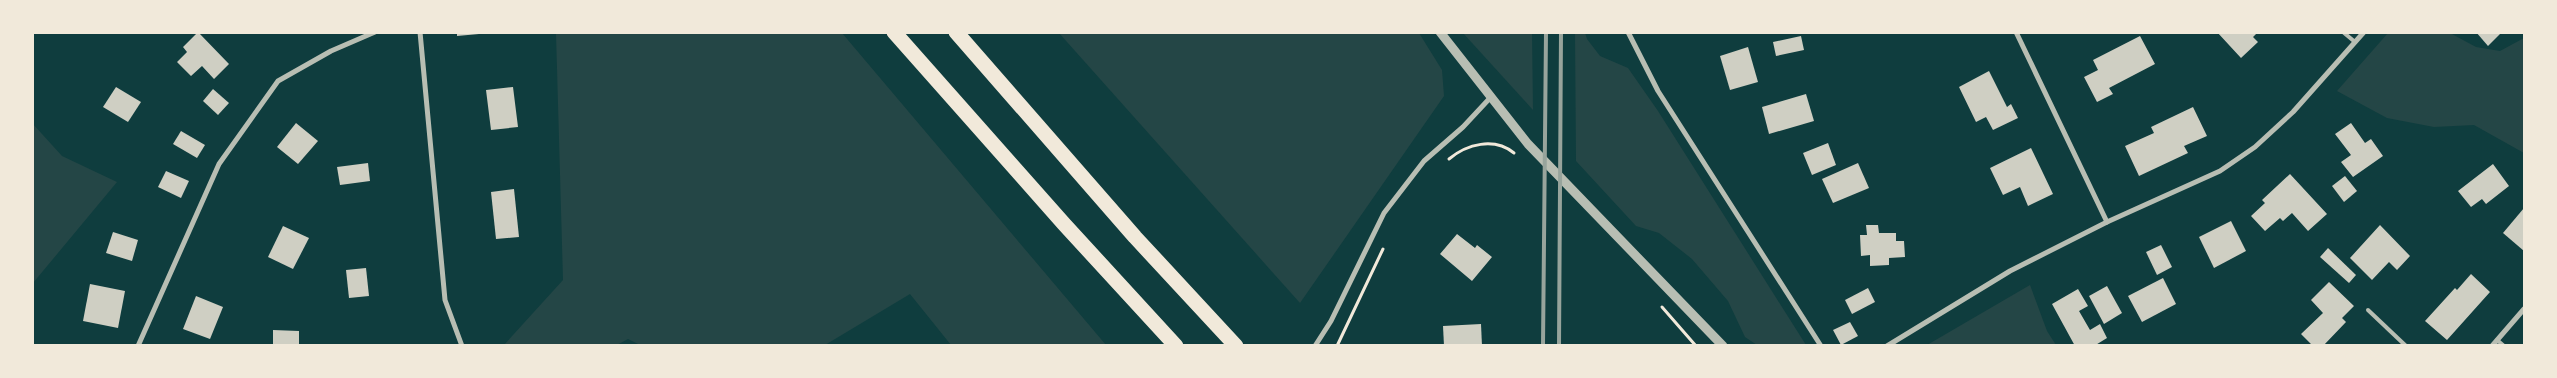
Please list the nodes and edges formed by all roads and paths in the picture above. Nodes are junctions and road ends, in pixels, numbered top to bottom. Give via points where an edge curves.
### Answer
1 (375, 32) edge
2 (420, 32) edge
3 (894, 32) edge
4 (956, 32) edge
5 (1440, 32) edge
6 (1628, 32) edge
7 (2016, 32) edge
8 (2343, 32) edge
9 (2364, 32) edge
10 (2356, 42) junction
11 (1490, 98) junction
12 (1521, 158) dead end
13 (1447, 160) dead end
14 (2107, 222) junction
15 (1385, 244) dead end
16 (2524, 308) edge
17 (2368, 310) dead end
18 (2497, 340) junction
19 (138, 346) edge
20 (462, 346) edge
21 (1176, 346) edge
22 (1236, 346) edge
23 (1316, 346) edge
24 (1337, 346) edge
25 (1723, 346) edge
26 (1821, 346) edge
27 (1887, 346) edge
28 (2406, 346) edge
29 (2492, 346) edge
30 (2504, 346) edge

1 - 19 street via 278,81 220,164
2 - 20 street via 445,300
3 - 21 highway
4 - 22 highway via 1135,237
5 - 11 street
6 - 26 street via 1658,91
7 - 14 street
8 - 10 lane
9 - 10 street
10 - 14 street via 2293,112 2255,147 2220,171
11 - 23 street via 1424,161 1384,213
11 - 25 street via 1528,144
12 - 13 path via 1509,149 1483,143 1462,148
14 - 27 street via 2010,271
15 - 24 path
16 - 18 street
17 - 28 lane
18 - 29 street
18 - 30 lane

